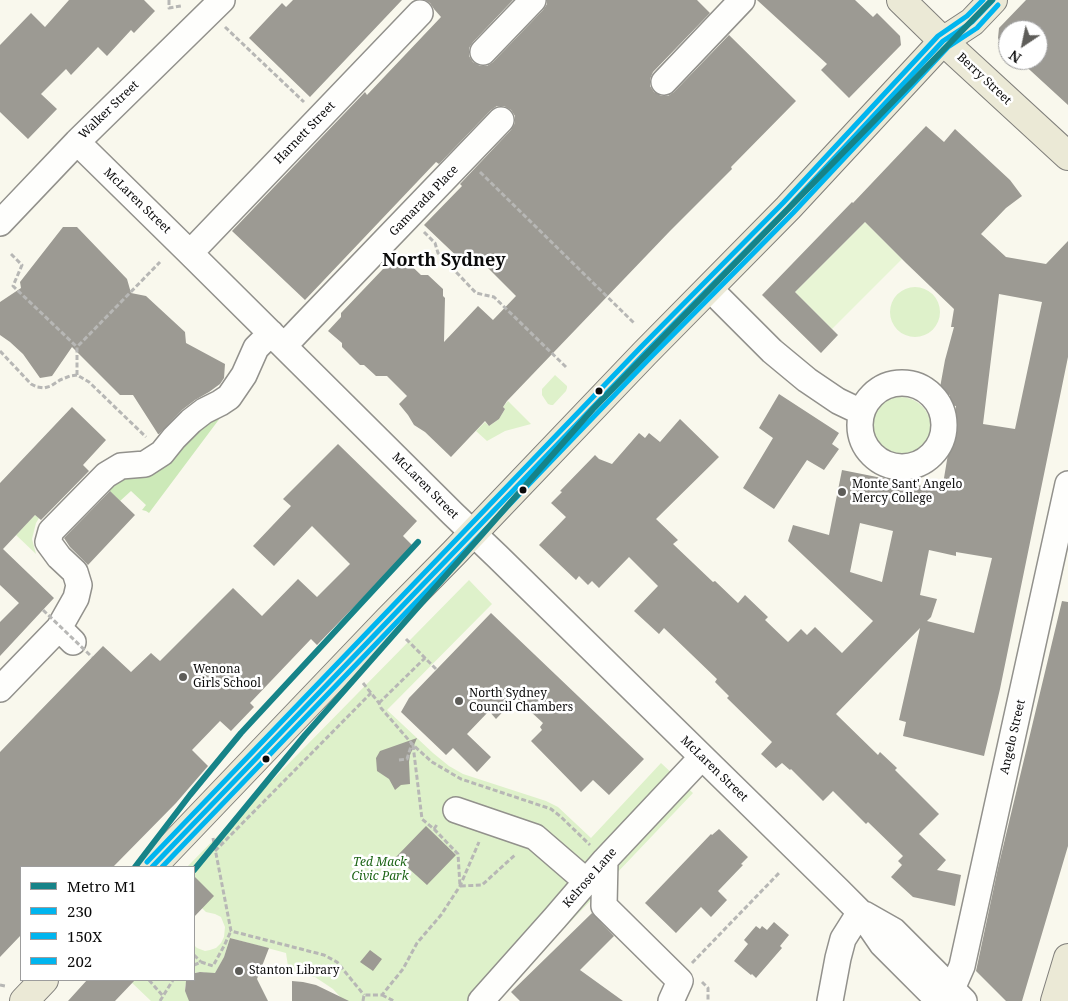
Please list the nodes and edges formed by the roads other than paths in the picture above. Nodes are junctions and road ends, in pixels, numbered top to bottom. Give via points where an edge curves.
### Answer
1 (222, 0) edge
2 (533, 0) edge
3 (742, 0) edge
4 (901, 0) edge
5 (970, 0) edge
6 (993, 0) edge
7 (420, 14) dead end
8 (943, 41) junction
9 (492, 50) dead end
10 (664, 82) dead end
11 (501, 120) dead end
12 (77, 142) junction
13 (1068, 156) edge
14 (0, 223) edge
15 (190, 253) junction
16 (709, 288) junction
17 (277, 340) junction
18 (861, 412) dead end
19 (1068, 484) edge
20 (473, 534) junction
21 (0, 689) edge
22 (702, 757) junction
23 (451, 806) road end
24 (605, 860) junction
25 (153, 866) edge
26 (586, 881) junction
27 (860, 912) junction
28 (1068, 958) edge
29 (42, 981) edge
30 (15, 994) edge
31 (952, 997) edge
32 (481, 1001) edge
33 (671, 1001) edge
34 (830, 1001) edge
35 (1055, 1001) edge

1 - 12 street, Walker Street
2 - 9 street
3 - 10 street
4 - 8 main road, Berry Street
5 - 8 main road
6 - 8 main road via 972,22
7 - 15 street, Harnett Street
8 - 13 main road, Berry Street
8 - 16 main road
11 - 17 street, Gamarada Place via 302,326
12 - 14 street, Walker Street
12 - 15 street, McLaren Street
15 - 17 street, McLaren Street
16 - 18 street via 807,380
16 - 20 main road
17 - 20 street, McLaren Street
17 - 21 street, Gamarada Place via 256,348 244,375 229,397 191,421 162,453 145,464 121,466 106,475 52,531 48,542 75,572 79,585 67,634
19 - 31 street, Angelo Street via 962,966
20 - 22 street, McLaren Street
20 - 25 main road
22 - 24 street, Kelrose Lane
22 - 27 street, McLaren Street
23 - 26 street via 536,837
24 - 26 street, Kelrose Lane
24 - 33 street via 604,906 680,981
26 - 32 street, Kelrose Lane
27 - 31 street, McLaren Street via 882,944
27 - 34 street via 844,939
28 - 35 main road
29 - 30 main road

